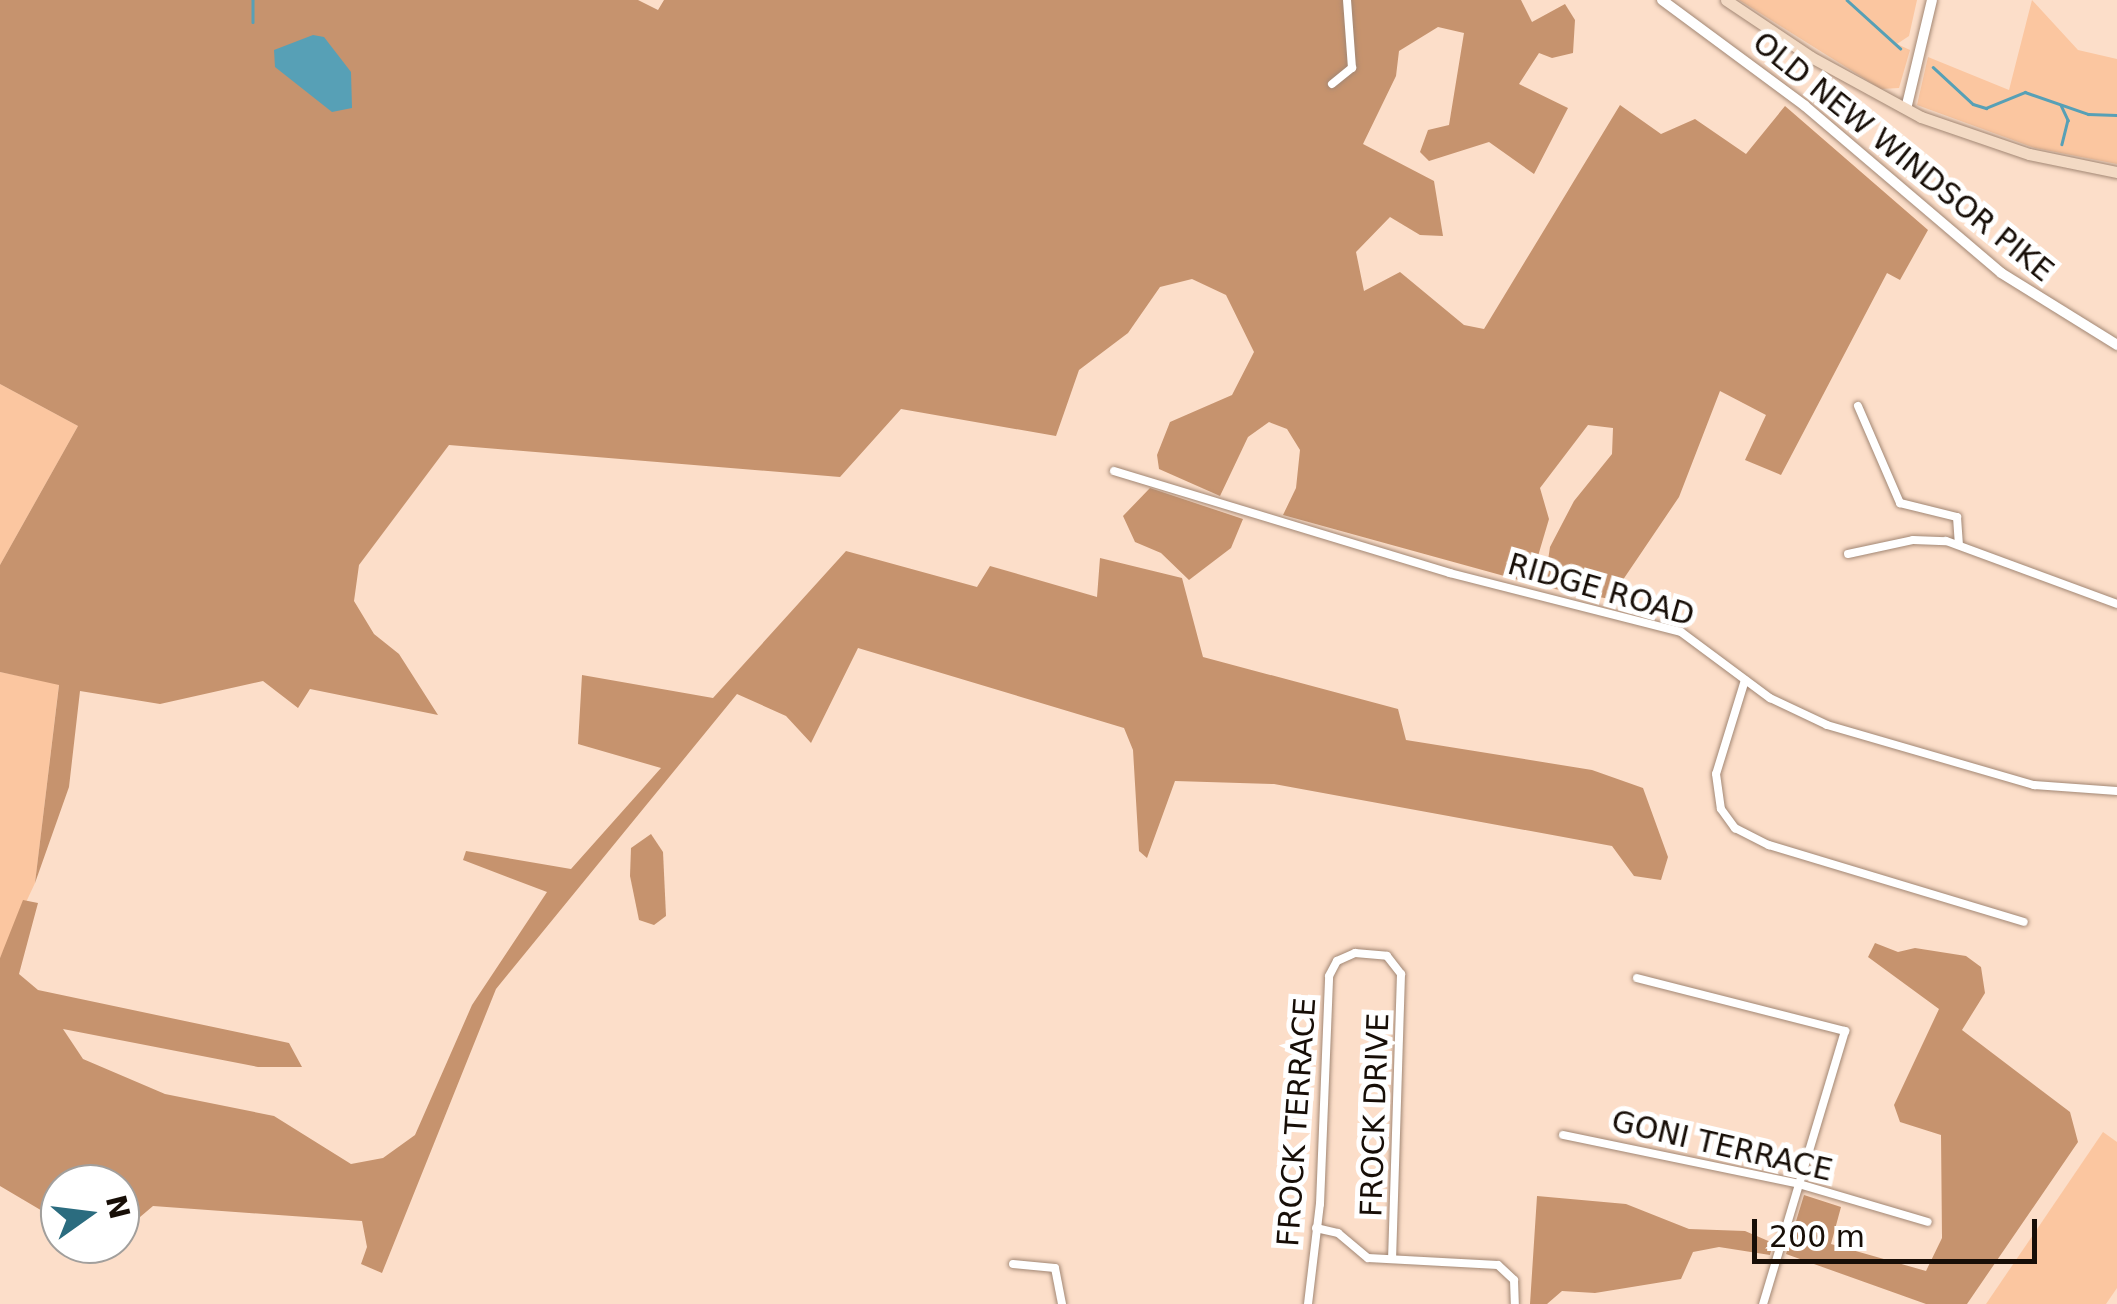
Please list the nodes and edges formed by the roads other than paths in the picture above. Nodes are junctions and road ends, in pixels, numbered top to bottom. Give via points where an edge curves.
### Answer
1 (1347, 0) edge
2 (1662, 0) edge
3 (1726, 0) edge
4 (1932, 0) edge
5 (1332, 84) dead end
6 (1906, 109) junction
7 (2117, 172) edge
8 (2117, 345) edge
9 (1858, 406) dead end
10 (1114, 471) dead end
11 (1959, 544) junction
12 (1848, 554) dead end
13 (2117, 604) edge
14 (1745, 680) junction
15 (2117, 791) edge
16 (2024, 922) dead end
17 (1401, 974) joint
18 (1637, 978) dead end
19 (1563, 1134) dead end
20 (1799, 1184) junction
21 (1928, 1222) dead end
22 (1316, 1228) junction
23 (1392, 1258) junction
24 (1014, 1264) dead end
25 (1062, 1304) edge
26 (1308, 1304) edge
27 (1515, 1304) edge
28 (1763, 1304) edge

1 - 5 street via 1352,68
2 - 8 street, OLD NEW WINDSOR PIKE via 1805,106 2002,273
3 - 6 main road
4 - 6 street
6 - 7 main road via 2029,154
9 - 11 street via 1900,503 1957,516
10 - 14 street, RIDGE ROAD via 1450,573 1681,632
11 - 12 street via 1914,540
11 - 13 street
14 - 15 street, RIDGE ROAD via 1827,725 2034,785
14 - 16 street via 1716,774 1722,809 1735,828
17 - 22 street, FROCK TERRACE via 1391,959 1377,954 1348,954 1330,970
17 - 23 street, FROCK DRIVE
18 - 20 street via 1845,1031
19 - 20 street, GONI TERRACE
20 - 21 street, GONI TERRACE
20 - 28 street
22 - 23 street via 1344,1237 1365,1257
22 - 26 street, FROCK TERRACE
23 - 27 street via 1498,1265 1514,1280
24 - 25 street via 1055,1268

